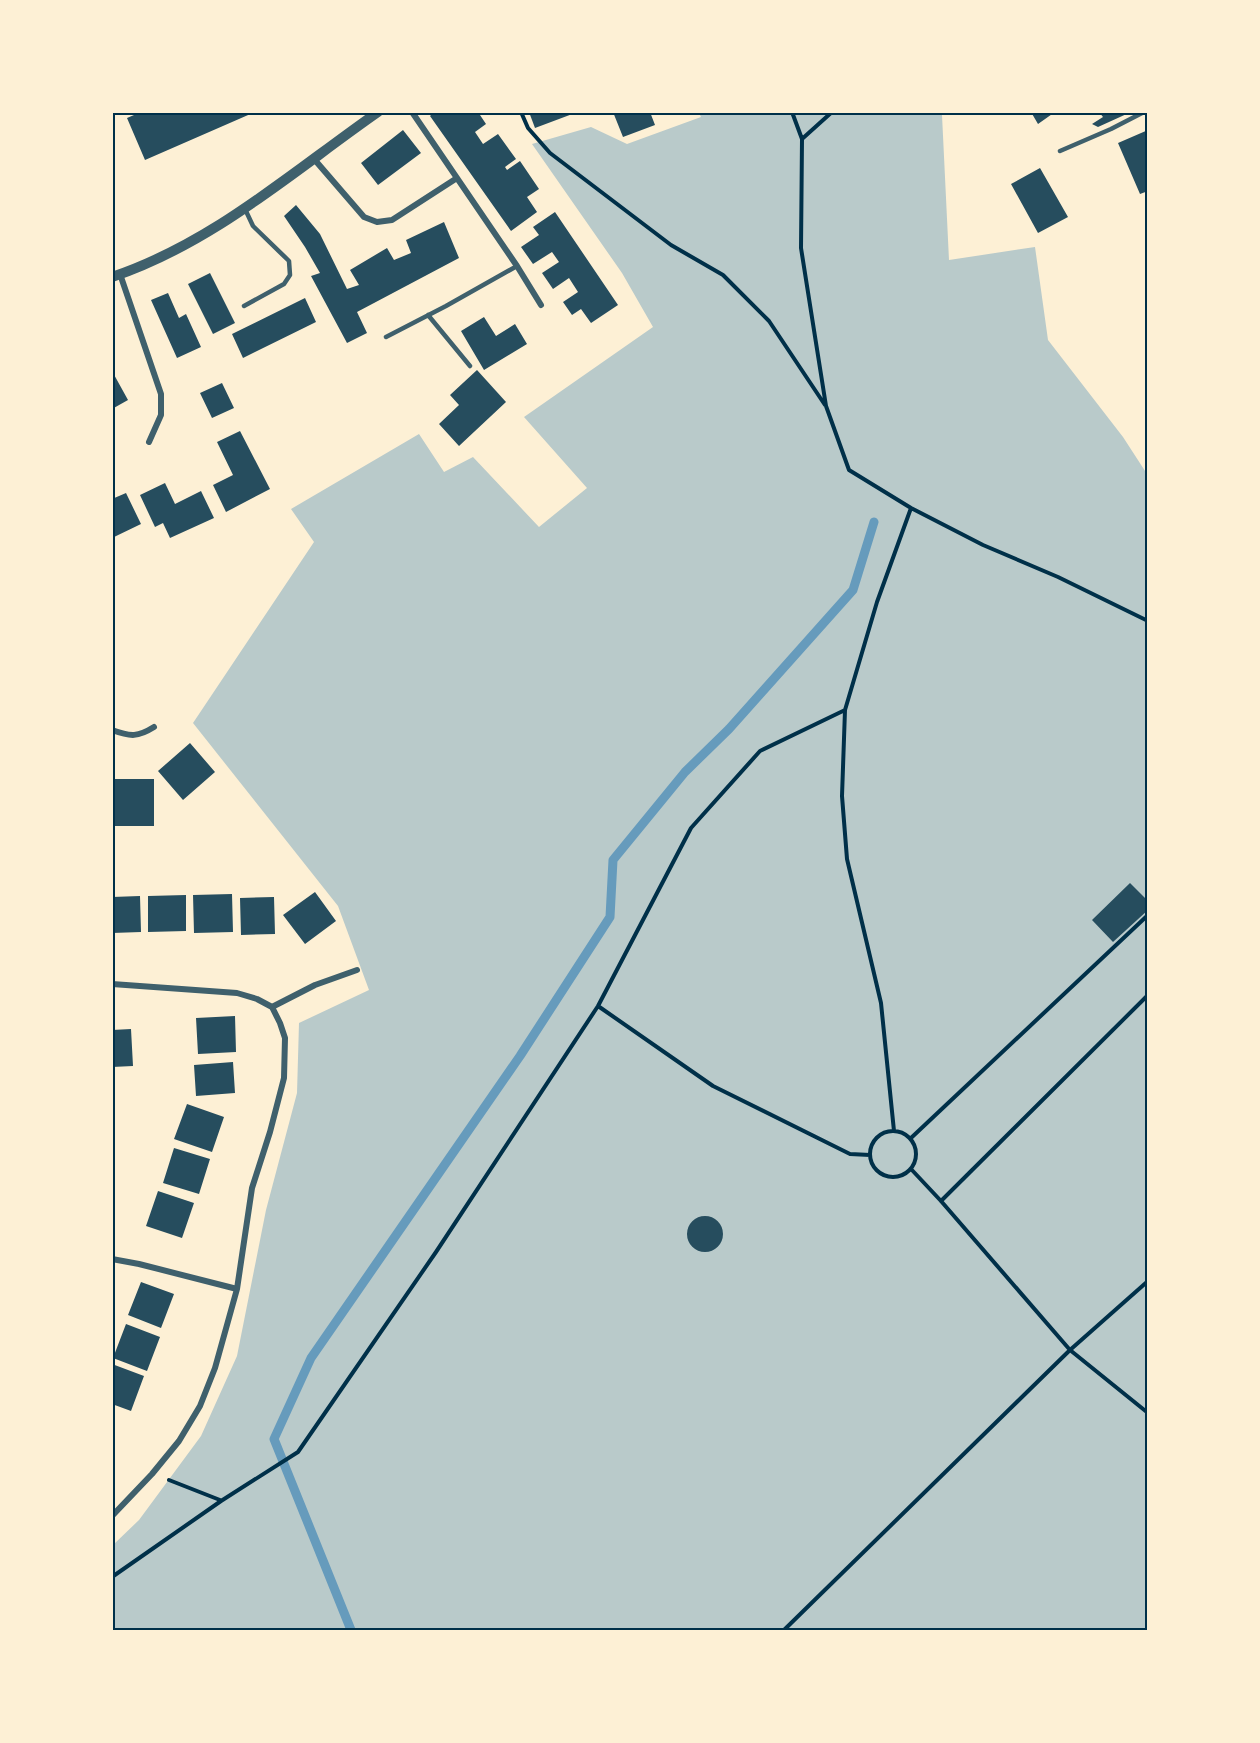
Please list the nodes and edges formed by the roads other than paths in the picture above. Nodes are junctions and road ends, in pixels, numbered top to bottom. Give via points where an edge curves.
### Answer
1 (378, 112) edge
2 (412, 112) edge
3 (1144, 112) edge
4 (1060, 151) dead end
5 (314, 159) junction
6 (457, 178) junction
7 (244, 209) junction
8 (517, 266) junction
9 (116, 275) edge
10 (542, 305) dead end
11 (244, 306) dead end
12 (428, 315) junction
13 (386, 337) dead end
14 (470, 366) dead end
15 (149, 442) dead end
16 (154, 728) dead end
17 (112, 730) edge
18 (357, 970) dead end
19 (112, 984) edge
20 (272, 1007) junction
21 (112, 1259) edge
22 (237, 1289) junction
23 (112, 1516) edge

1 - 5 street
2 - 6 street
3 - 4 lane
5 - 6 street via 363,217 377,222 392,220
5 - 7 street
6 - 8 street
7 - 9 street via 180,247
7 - 11 lane via 253,226 289,261 290,275 284,284
8 - 10 street
8 - 12 lane
9 - 15 street via 161,394 161,415
12 - 13 lane
12 - 14 lane
16 - 17 street via 141,735
18 - 20 street via 315,985
19 - 20 street via 237,993
20 - 22 street via 285,1038 284,1078 252,1188
21 - 22 street
22 - 23 street via 200,1406 179,1441

